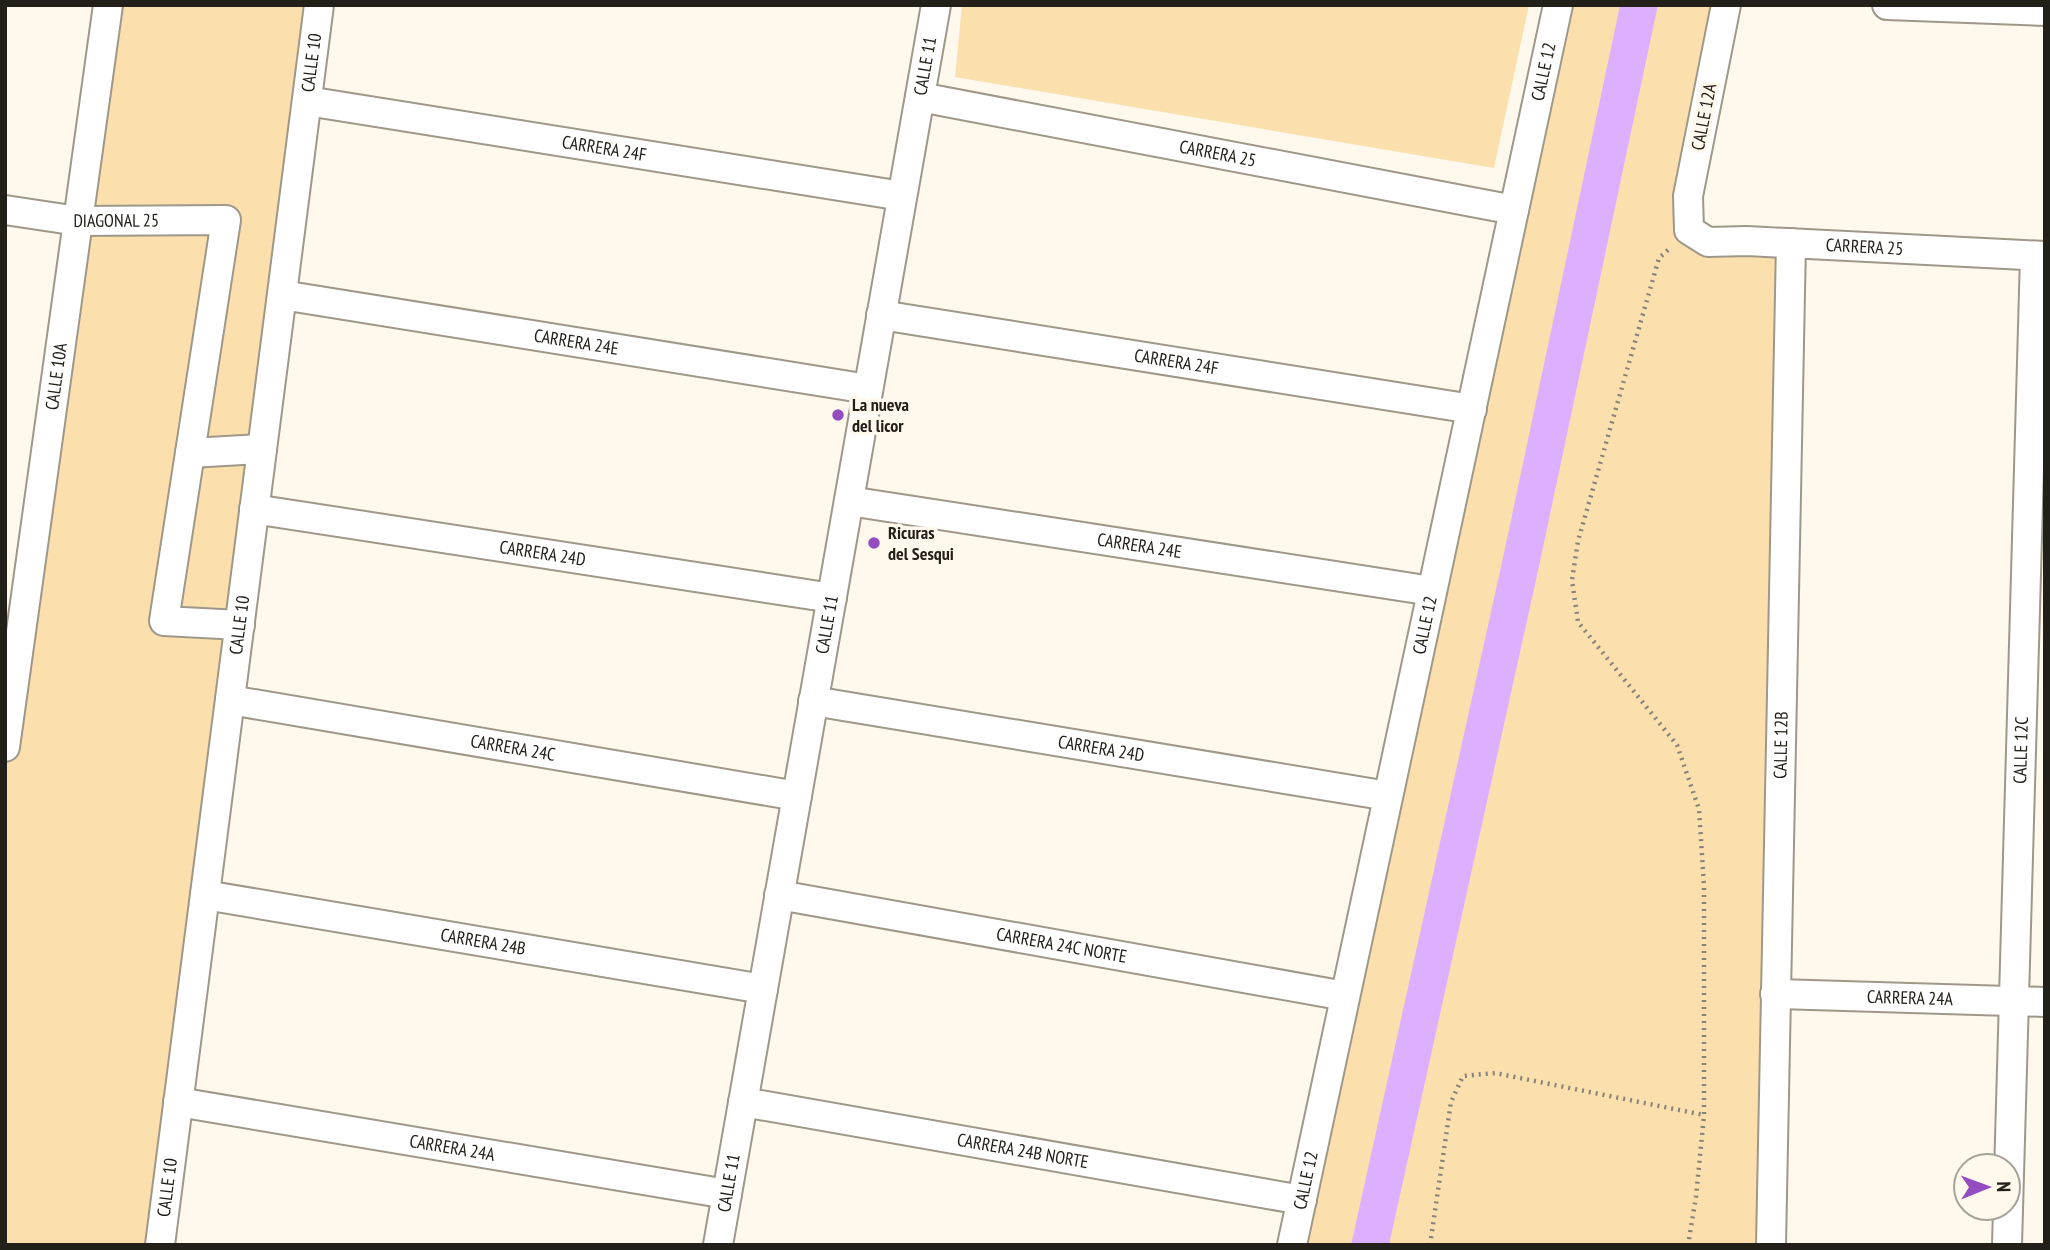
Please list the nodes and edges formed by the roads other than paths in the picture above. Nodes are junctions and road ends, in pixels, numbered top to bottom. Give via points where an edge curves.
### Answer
1 (108, 5) edge
2 (319, 5) edge
3 (936, 5) edge
4 (1558, 5) edge
5 (1726, 5) edge
6 (1886, 5) edge
7 (2045, 11) edge
8 (920, 97) junction
9 (307, 101) junction
10 (902, 196) junction
11 (1514, 210) junction
12 (5, 211) edge
13 (78, 221) junction
14 (1689, 230) joint
15 (1791, 243) junction
16 (2040, 256) edge
17 (282, 295) junction
18 (881, 315) junction
19 (868, 389) junction
20 (1472, 409) junction
21 (262, 449) junction
22 (190, 453) junction
23 (849, 501) junction
24 (254, 509) junction
25 (1432, 591) junction
26 (832, 598) junction
27 (240, 625) junction
28 (230, 700) junction
29 (813, 701) junction
30 (5, 747) edge
31 (797, 796) junction
32 (1388, 796) junction
33 (205, 895) junction
34 (779, 895) junction
35 (763, 989) junction
36 (1775, 995) junction
37 (1345, 996) junction
38 (2014, 1001) junction
39 (2045, 1002) edge
40 (178, 1102) junction
41 (743, 1102) junction
42 (727, 1194) junction
43 (1302, 1200) junction
44 (160, 1245) edge
45 (718, 1245) edge
46 (1292, 1245) edge
47 (1771, 1245) edge
48 (2007, 1245) edge

1 - 13 street, CALLE 10A
2 - 9 street, CALLE 10
3 - 8 street, CALLE 11
4 - 11 street, CALLE 12
5 - 14 street, CALLE 12A via 1688,196
6 - 7 street
8 - 10 street, CALLE 11
8 - 11 street, CARRERA 25
9 - 10 street, CARRERA 24F
9 - 17 street, CALLE 10
10 - 18 street, CALLE 11
11 - 20 street, CALLE 12
12 - 13 street, DIAGONAL 25
13 - 22 street, DIAGONAL 25 via 226,220
13 - 30 street, CALLE 10A
14 - 15 street, CARRERA 25 via 1708,242
15 - 16 street, CARRERA 25
15 - 36 street, CALLE 12B
16 - 38 street, CALLE 12C
17 - 19 street, CARRERA 24E
17 - 21 street, CALLE 10
18 - 19 street, CALLE 11
18 - 20 street, CARRERA 24F
19 - 23 street, CALLE 11
20 - 25 street, CALLE 12
21 - 22 street
21 - 24 street, CALLE 10
22 - 27 street via 164,621
23 - 25 street, CARRERA 24E
23 - 26 street, CALLE 11
24 - 26 street, CARRERA 24D
24 - 27 street, CALLE 10
25 - 32 street, CALLE 12
26 - 29 street, CALLE 11
27 - 28 street, CALLE 10
28 - 31 street, CARRERA 24C
28 - 33 street, CALLE 10
29 - 31 street, CALLE 11
29 - 32 street, CARRERA 24D
31 - 34 street, CALLE 11
32 - 37 street, CALLE 12
33 - 35 street, CARRERA 24B
33 - 40 street, CALLE 10
34 - 35 street, CALLE 11
34 - 37 street, CARRERA 24C NORTE
35 - 41 street, CALLE 11
36 - 38 street, CARRERA 24A
36 - 47 street, CALLE 12B
37 - 43 street, CALLE 12
38 - 39 street, CARRERA 24A
38 - 48 street, CALLE 12C
40 - 42 street, CARRERA 24A
40 - 44 street, CALLE 10
41 - 42 street, CALLE 11
41 - 43 street, CARRERA 24B NORTE
42 - 45 street, CALLE 11
43 - 46 street, CALLE 12

